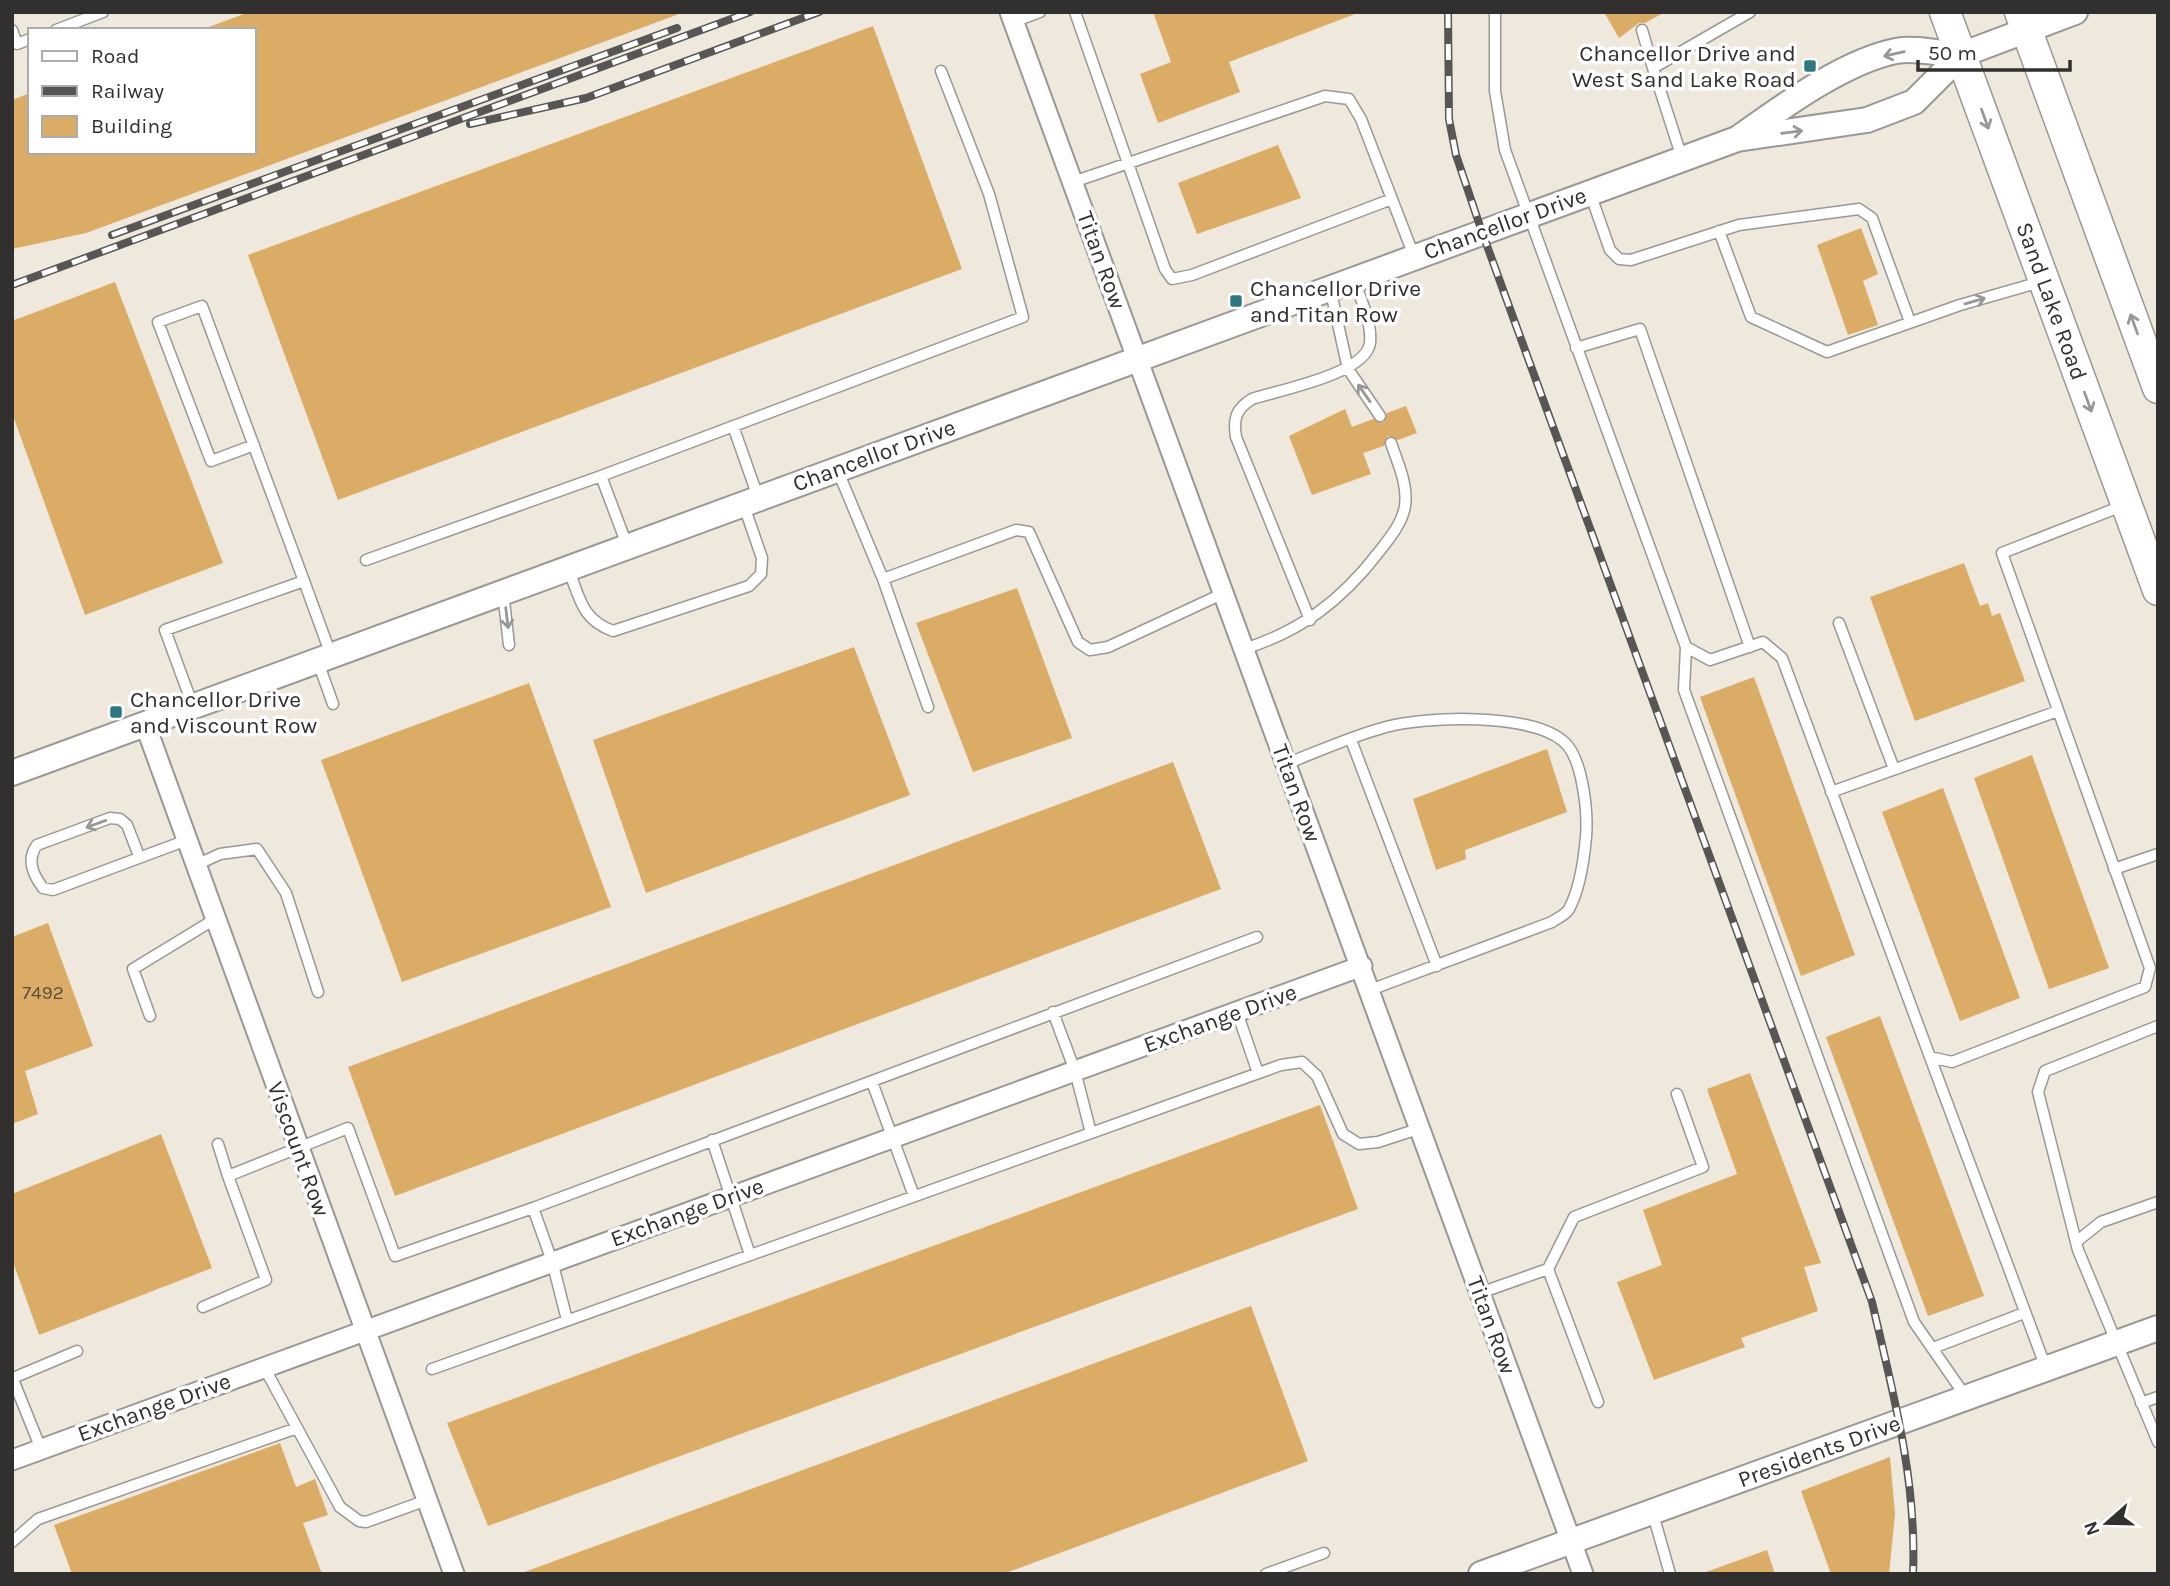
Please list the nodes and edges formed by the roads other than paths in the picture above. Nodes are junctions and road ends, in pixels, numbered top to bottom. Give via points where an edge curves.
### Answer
1 (103, 12) edge
2 (1040, 12) edge
3 (1075, 12) edge
4 (1496, 12) edge
5 (1750, 12) edge
6 (1945, 12) edge
7 (2075, 12) edge
8 (1011, 17) edge
9 (2023, 21) edge
10 (61, 28) edge
11 (12, 30) edge
12 (1642, 30) dead end
13 (15, 46) edge
14 (1961, 55) junction
15 (1653, 68) junction
16 (942, 71) dead end
17 (1737, 139) junction
18 (1683, 159) junction
19 (1127, 164) junction
20 (1073, 182) junction
21 (1590, 193) junction
22 (1392, 199) junction
23 (1527, 215) junction
24 (1719, 231) junction
25 (1414, 257) junction
26 (1354, 279) junction
27 (2044, 281) junction
28 (1330, 287) junction
29 (1910, 322) junction
30 (1576, 348) junction
31 (1138, 357) junction
32 (2152, 357) edge
33 (1348, 369) junction
34 (2158, 388) edge
35 (1380, 416) dead end
36 (733, 426) junction
37 (1391, 443) dead end
38 (254, 445) junction
39 (837, 469) junction
40 (601, 476) junction
41 (751, 500) junction
42 (2126, 505) junction
43 (627, 546) junction
44 (366, 560) dead end
45 (568, 568) junction
46 (883, 579) junction
47 (304, 581) junction
48 (2158, 590) edge
49 (503, 592) junction
50 (1224, 593) junction
51 (1310, 620) junction
52 (1839, 623) dead end
53 (509, 645) dead end
54 (1686, 647) junction
55 (1751, 647) junction
56 (1244, 649) junction
57 (324, 658) junction
58 (333, 705) dead end
59 (193, 706) junction
60 (928, 707) dead end
61 (2058, 711) junction
62 (145, 724) junction
63 (1351, 740) junction
64 (1286, 764) junction
65 (1894, 769) junction
66 (12, 773) edge
67 (1831, 792) junction
68 (187, 840) junction
69 (2158, 853) edge
70 (139, 856) junction
71 (196, 865) junction
72 (2114, 869) junction
73 (215, 919) junction
74 (1257, 937) dead end
75 (1437, 966) junction
76 (1362, 967) junction
77 (1370, 990) junction
78 (318, 992) dead end
79 (1054, 1012) junction
80 (1237, 1012) junction
81 (150, 1016) dead end
82 (2158, 1026) edge
83 (1930, 1057) junction
84 (1075, 1071) junction
85 (1258, 1073) junction
86 (872, 1082) junction
87 (1677, 1094) dead end
88 (1421, 1128) junction
89 (1091, 1133) junction
90 (891, 1138) junction
91 (712, 1140) junction
92 (218, 1144) dead end
93 (298, 1147) junction
94 (228, 1176) junction
95 (732, 1196) junction
96 (914, 1196) junction
97 (2158, 1202) edge
98 (533, 1208) junction
99 (2076, 1242) junction
100 (750, 1255) junction
101 (552, 1261) junction
102 (1548, 1269) junction
103 (1480, 1293) junction
104 (203, 1307) dead end
105 (2024, 1313) junction
106 (567, 1320) junction
107 (2158, 1328) edge
108 (365, 1329) junction
109 (2118, 1343) junction
110 (1933, 1348) junction
111 (77, 1351) dead end
112 (264, 1367) junction
113 (432, 1369) dead end
114 (2046, 1369) junction
115 (13, 1377) edge
116 (1966, 1397) junction
117 (2158, 1397) edge
118 (1598, 1402) dead end
119 (2141, 1403) junction
120 (297, 1428) junction
121 (2158, 1442) edge
122 (41, 1449) junction
123 (12, 1460) edge
124 (427, 1500) junction
125 (1652, 1511) junction
126 (1571, 1541) junction
127 (12, 1542) edge
128 (1324, 1553) dead end
129 (1280, 1572) edge
130 (454, 1574) edge
131 (1266, 1574) edge
132 (1481, 1574) edge
133 (1583, 1574) edge
134 (1670, 1574) edge

1 - 10 lane
2 - 8 lane
3 - 19 lane
4 - 23 lane via 1495,91 1505,150
5 - 15 lane
6 - 14 main road, Sand Lake Road
7 - 9 street, Chancellor Drive
8 - 20 street, Titan Row
9 - 14 street, Chancellor Drive
32 -> 9 main road
11 - 13 lane
12 - 15 lane
14 -> 17 street, Chancellor Drive via 1897,51 1796,97
17 -> 14 street, Chancellor Drive via 1867,120 1914,102
14 -> 27 main road, Sand Lake Road
15 - 18 lane
16 - 36 lane via 989,194 1023,317
17 - 18 street, Chancellor Drive
18 - 21 street, Chancellor Drive
19 - 20 lane
19 - 22 lane via 1325,96 1349,99
19 - 22 lane via 1172,279
20 - 31 street, Titan Row
21 - 23 street, Chancellor Drive
21 - 24 lane via 1610,250 1619,259 1631,260
22 - 25 lane
23 - 25 street, Chancellor Drive
23 - 30 lane
24 - 29 lane via 1751,317 1827,352
24 - 29 lane via 1859,209 1866,212
25 - 26 street, Chancellor Drive
26 - 28 street, Chancellor Drive
26 - 33 lane via 1369,324 1370,344
29 -> 27 lane
27 -> 42 main road, Sand Lake Road
28 - 31 street, Chancellor Drive
28 - 33 lane
30 - 54 lane
30 - 55 lane via 1640,329
31 - 39 street, Chancellor Drive
31 - 50 street, Titan Row
32 - 34 main road
35 -> 33 lane
33 - 51 lane via 1252,399 1235,418 1236,437
36 - 40 lane
36 - 41 lane
37 - 51 lane via 1405,481 1405,507 1398,524 1348,589
38 - 38 lane via 202,306 158,322 211,461
38 - 47 lane
39 - 41 street, Chancellor Drive
39 - 46 lane
40 - 43 lane
40 - 44 lane
41 - 43 street, Chancellor Drive
41 - 45 lane via 762,558 761,574 749,586 613,631 594,624 585,612
42 - 48 main road, Sand Lake Road
42 - 61 lane via 2001,553
43 - 45 street, Chancellor Drive
45 - 49 street, Chancellor Drive
46 - 50 lane via 1016,530 1029,532 1078,642 1090,650 1108,647
46 - 60 lane
47 - 57 lane
47 - 59 lane via 165,630
49 -> 53 lane
49 - 57 street, Chancellor Drive
50 - 56 street, Titan Row
51 - 56 lane
52 - 65 lane
54 - 55 lane via 1710,660
54 - 110 lane via 1684,690 1688,703 1914,1322
55 - 67 lane via 1763,642 1782,658
56 - 64 street, Titan Row
57 - 58 lane
57 - 59 street, Chancellor Drive
59 - 62 street, Chancellor Drive
61 - 65 lane
61 - 72 lane
62 - 66 street, Chancellor Drive
62 - 68 street, Viscount Row
63 - 64 lane
63 - 75 lane
63 - 75 lane via 1387,727 1443,717 1496,722 1541,730 1564,741 1576,762 1588,807 1578,884 1568,911 1552,922
64 - 76 street, Titan Row
65 - 67 lane
67 - 83 lane
68 - 70 lane
68 - 71 street, Viscount Row
69 - 72 lane
70 -> 70 lane via 127,825 120,818 110,818 37,845 31,864 43,888 52,890
71 - 73 street, Viscount Row
71 - 78 lane via 220,854 257,849 286,893
72 - 83 lane via 2150,968 2145,987 1952,1062
73 - 81 lane via 133,968
73 - 93 street, Viscount Row
74 - 79 lane
75 - 77 lane
76 - 77 street, Titan Row
76 - 80 street, Exchange Drive
77 - 88 street, Titan Row
79 - 84 lane
79 - 86 lane
80 - 84 street, Exchange Drive
80 - 85 lane
82 - 99 lane via 2045,1071 2038,1092
83 - 105 lane
84 - 89 lane
84 - 90 street, Exchange Drive
85 - 88 lane via 1302,1062 1317,1076 1343,1134 1359,1144
85 - 89 lane
86 - 90 lane
86 - 91 lane
87 - 102 lane via 1703,1167 1574,1217
88 - 103 street, Titan Row
89 - 96 lane
90 - 95 street, Exchange Drive
90 - 96 lane
91 - 95 lane
91 - 98 lane
92 - 94 lane
93 - 94 lane
93 - 98 lane via 348,1128 395,1256
93 - 108 street, Viscount Row
94 - 104 lane via 265,1280
95 - 100 lane
95 - 101 street, Exchange Drive
96 - 100 lane
97 - 99 lane via 2101,1222
98 - 101 lane
99 - 109 lane
100 - 106 lane
101 - 106 lane
101 - 108 street, Exchange Drive
102 - 103 lane
102 - 118 lane
103 - 126 street, Titan Row
105 - 110 lane
105 - 114 lane
106 - 113 lane
107 - 109 street, Presidents Drive
108 - 112 street, Exchange Drive
108 - 124 street, Viscount Row
109 - 114 street, Presidents Drive
109 - 119 lane
110 - 116 lane
111 - 115 lane
112 - 120 lane
112 - 122 street, Exchange Drive
114 - 116 street, Presidents Drive
115 - 122 lane
116 - 125 street, Presidents Drive
117 - 119 lane
119 - 121 lane
120 - 124 lane via 340,1507 359,1521
120 - 127 lane via 38,1519
122 - 123 street, Exchange Drive
124 - 130 street, Viscount Row
125 - 126 street, Presidents Drive
125 - 134 lane
126 - 132 street, Presidents Drive
126 - 133 street, Titan Row
128 - 129 lane
129 - 131 lane

